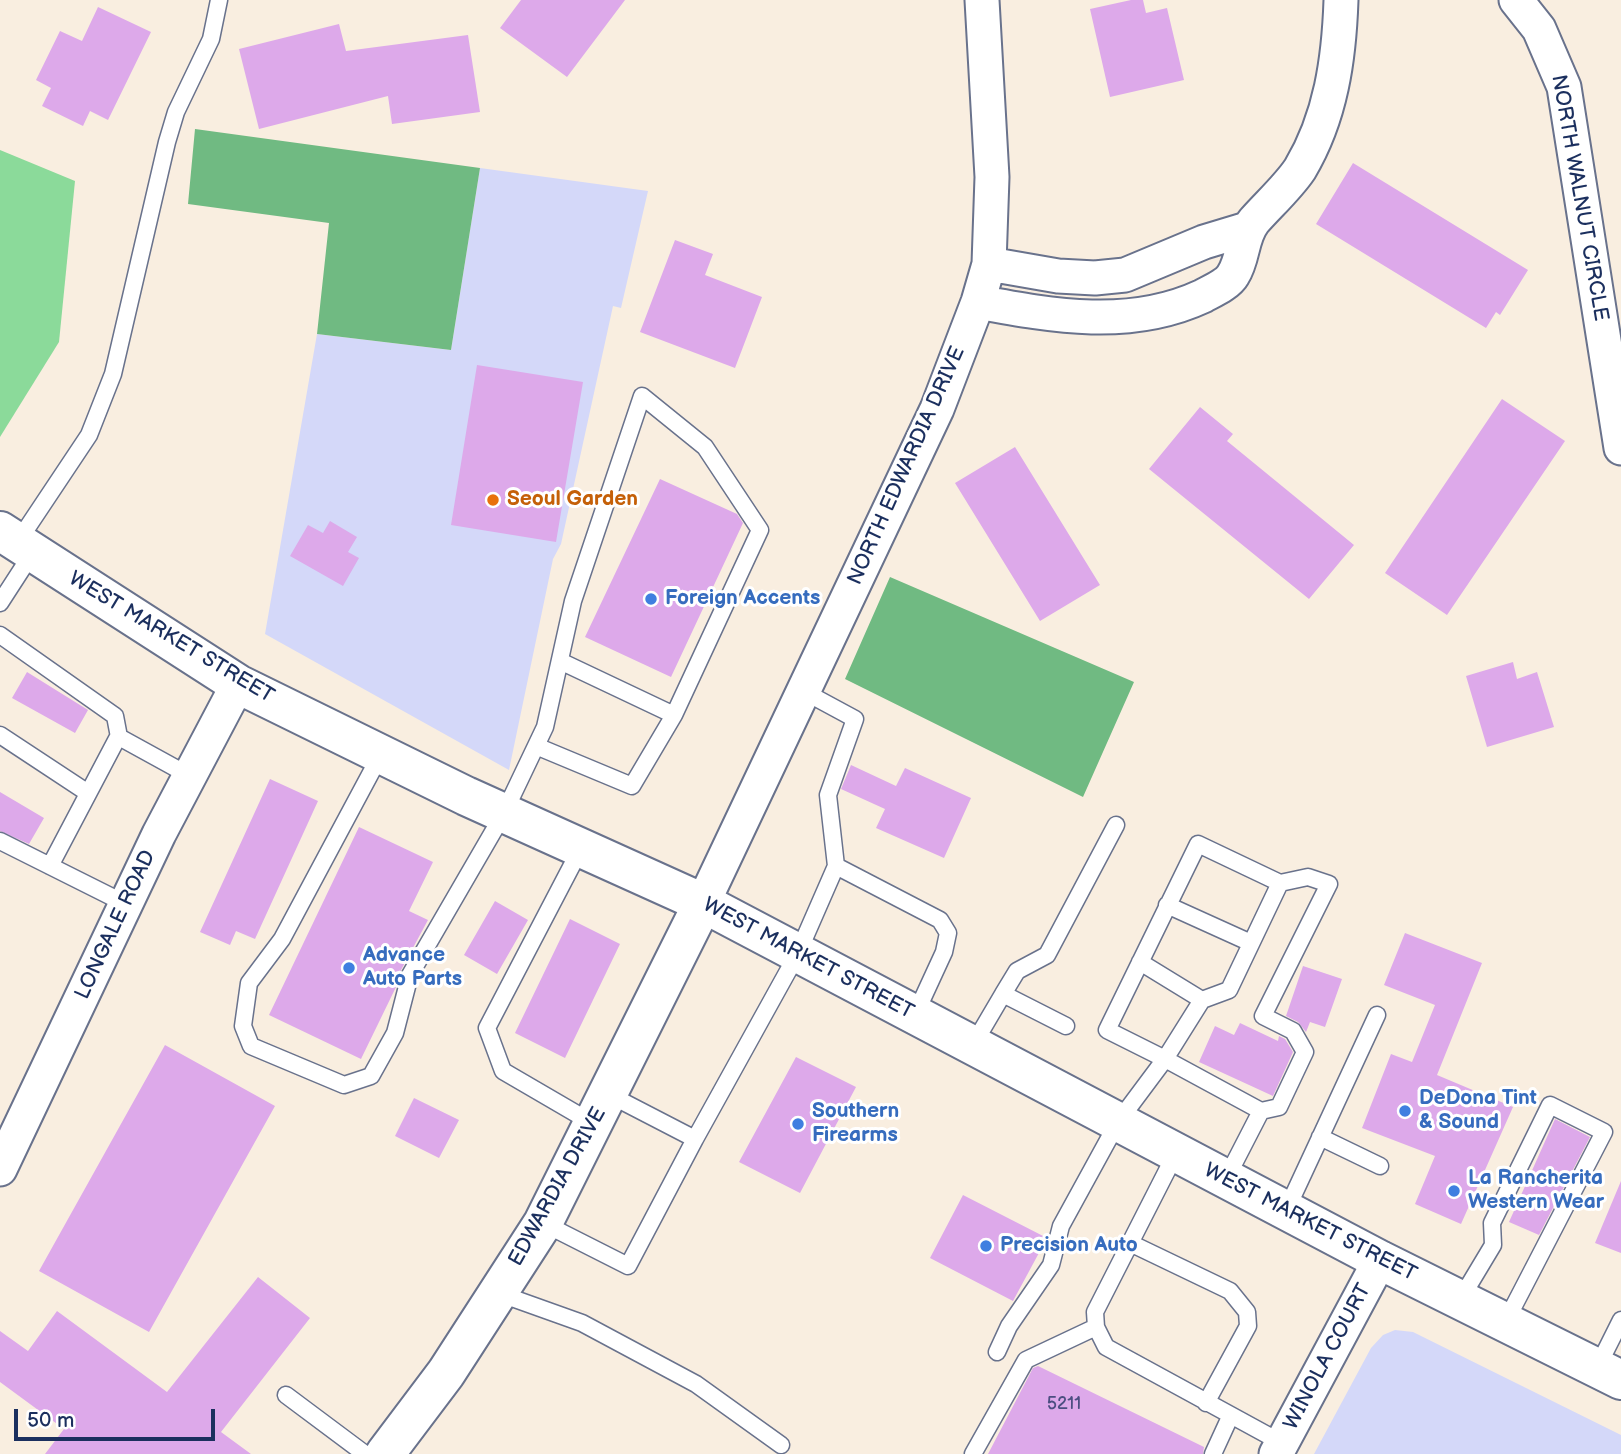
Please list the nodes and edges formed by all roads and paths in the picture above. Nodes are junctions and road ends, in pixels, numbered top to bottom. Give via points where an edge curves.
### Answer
1 (219, 0) edge
2 (982, 0) edge
3 (1341, 0) edge
4 (1516, 0) edge
5 (1247, 229) junction
6 (989, 264) junction
7 (978, 302) junction
8 (1621, 448) edge
9 (17, 542) edge
10 (0, 603) edge
11 (0, 635) edge
12 (560, 662) junction
13 (238, 684) junction
14 (805, 692) junction
15 (674, 715) junction
16 (119, 734) junction
17 (0, 735) edge
18 (536, 746) junction
19 (381, 754) junction
20 (190, 776) junction
21 (88, 793) junction
22 (504, 813) junction
23 (1116, 825) dead end
24 (0, 841) edge
25 (581, 848) junction
26 (50, 866) junction
27 (836, 866) junction
28 (1280, 883) junction
29 (703, 903) junction
30 (126, 904) junction
31 (1167, 905) junction
32 (1251, 943) junction
33 (798, 953) junction
34 (1140, 962) junction
35 (1003, 994) junction
36 (1202, 1000) junction
37 (915, 1015) junction
38 (1377, 1015) dead end
39 (1066, 1026) dead end
40 (972, 1045) junction
41 (1164, 1059) junction
42 (601, 1109) junction
43 (1261, 1111) junction
44 (1118, 1122) junction
45 (1320, 1137) junction
46 (695, 1139) junction
47 (1176, 1153) junction
48 (1380, 1166) dead end
49 (0, 1169) edge
50 (1226, 1179) junction
51 (1286, 1211) junction
52 (543, 1223) junction
53 (1130, 1243) junction
54 (1380, 1260) junction
55 (498, 1293) junction
56 (1460, 1300) junction
57 (1621, 1320) edge
58 (1505, 1323) junction
59 (1096, 1327) junction
60 (997, 1352) dead end
61 (1609, 1374) edge
62 (286, 1395) dead end
63 (1206, 1404) junction
64 (1230, 1418) junction
65 (782, 1445) dead end
66 (1279, 1449) edge
67 (365, 1454) edge
68 (385, 1454) edge
69 (973, 1454) edge
70 (1213, 1454) edge

1 - 9 lane via 211,39 176,112 167,142 113,374 89,435
2 - 6 street, NORTH EDWARDIA DRIVE via 992,177
3 - 5 street via 1331,97 1319,131 1298,171
4 - 8 street, NORTH WALNUT CIRCLE via 1539,29 1564,88
5 - 6 street via 1125,275 1058,276
5 - 7 street via 1233,276 1185,304 1120,317 1086,318
6 - 7 street, NORTH EDWARDIA DRIVE
7 - 14 street, NORTH EDWARDIA DRIVE via 937,409
9 - 10 lane
9 - 13 main road, WEST MARKET STREET
11 - 16 lane via 115,716
12 - 15 lane
12 - 15 lane via 573,601 642,396 705,447 760,530
12 - 18 lane
13 - 19 main road, WEST MARKET STREET
13 - 20 street, LONGALE ROAD
14 - 27 lane via 855,719 828,795
14 - 29 street, NORTH EDWARDIA DRIVE
15 - 18 lane via 632,786
16 - 20 lane
16 - 21 lane
17 - 21 lane
18 - 22 lane
19 - 22 main road, WEST MARKET STREET
19 - 22 lane via 282,940 249,983 243,1026 251,1046 344,1085 371,1076 395,1033 410,975
20 - 30 street, LONGALE ROAD
21 - 26 lane
22 - 25 main road, WEST MARKET STREET
23 - 35 lane via 1047,955 1017,971
24 - 26 lane
25 - 29 main road, WEST MARKET STREET
25 - 42 lane via 487,1028 503,1071
26 - 30 lane
27 - 33 lane
27 - 37 lane via 940,920 948,933
28 - 31 lane via 1198,844
28 - 32 lane
28 - 43 lane via 1308,877 1329,884 1263,1016 1293,1031 1305,1052 1279,1107
29 - 33 main road, WEST MARKET STREET
29 - 42 main road, EDWARDIA DRIVE
30 - 49 street, LONGALE ROAD
31 - 32 lane
31 - 34 lane
32 - 36 lane via 1229,990
33 - 37 main road, WEST MARKET STREET
33 - 46 lane
34 - 36 lane
34 - 41 lane via 1107,1030
35 - 39 lane
35 - 40 lane
36 - 41 lane
37 - 40 main road, WEST MARKET STREET
38 - 45 lane
40 - 44 main road, WEST MARKET STREET
41 - 43 lane
41 - 44 lane
42 - 46 lane
42 - 52 main road, EDWARDIA DRIVE
43 - 50 lane
44 - 47 main road, WEST MARKET STREET
44 - 60 lane via 1061,1226 1051,1265 1009,1326
45 - 48 lane
45 - 51 lane
46 - 52 lane via 628,1266
47 - 50 main road, WEST MARKET STREET
47 - 53 lane
50 - 51 main road, WEST MARKET STREET
51 - 54 main road, WEST MARKET STREET
52 - 55 main road, EDWARDIA DRIVE
53 - 59 lane via 1095,1312
53 - 63 lane via 1230,1292 1247,1312 1248,1326
54 - 56 main road, WEST MARKET STREET
54 - 66 street, WINOLA COURT
55 - 65 lane via 582,1323 696,1384
55 - 68 main road, EDWARDIA DRIVE
56 - 58 main road, WEST MARKET STREET
56 - 58 lane via 1493,1245 1492,1223 1550,1105 1604,1132
57 - 61 lane
58 - 61 main road, WEST MARKET STREET
59 - 63 lane via 1106,1347
59 - 69 lane via 1026,1360
62 - 67 lane
63 - 64 lane
64 - 66 lane
64 - 70 lane

